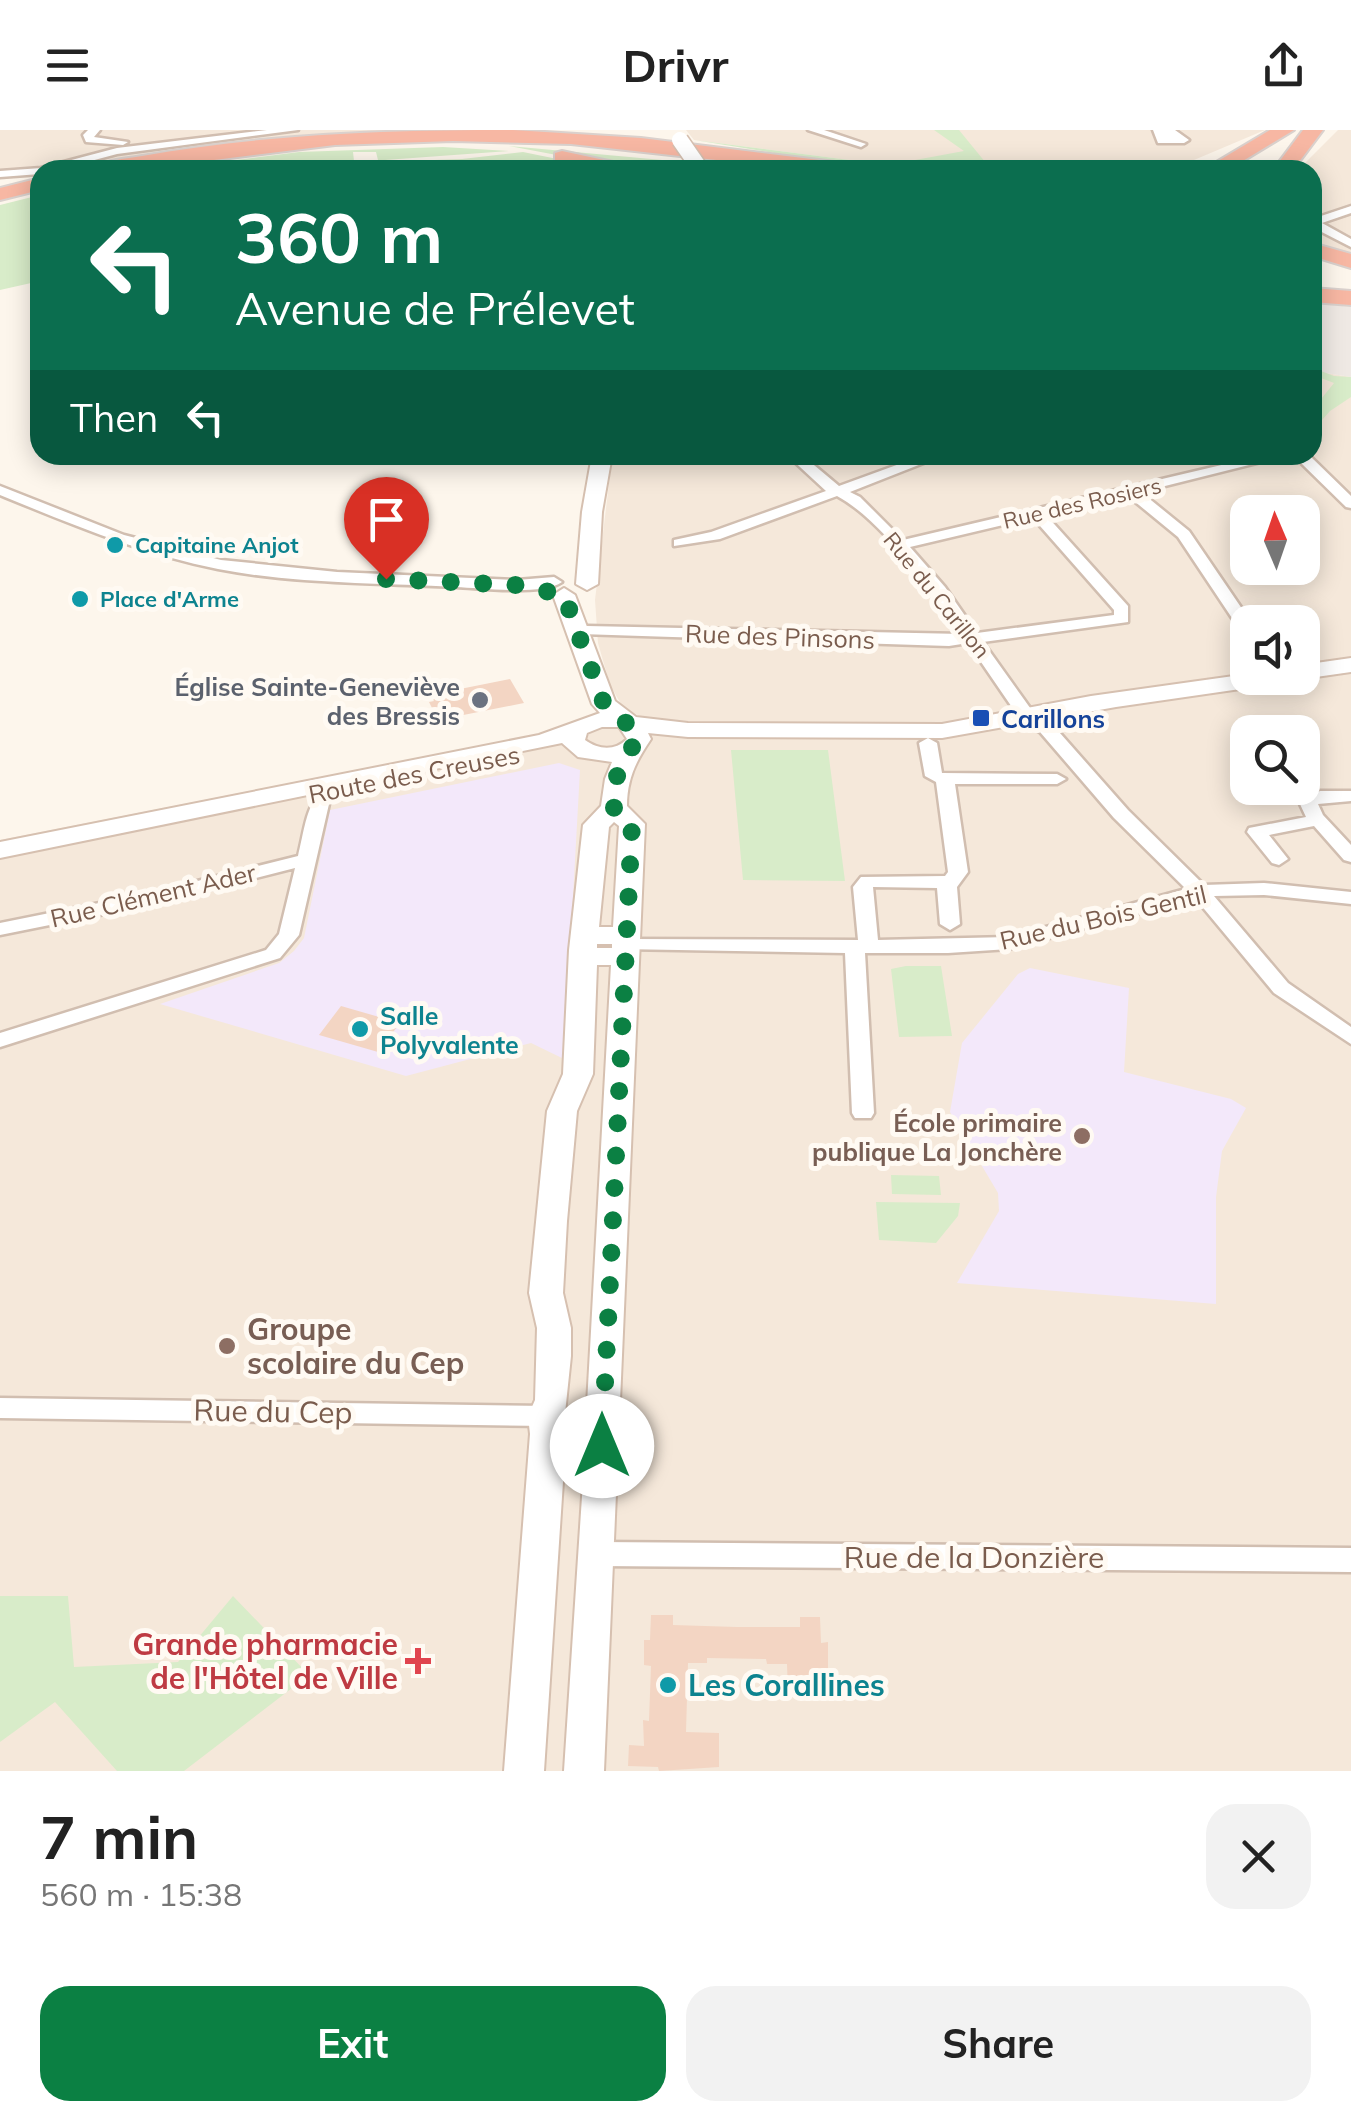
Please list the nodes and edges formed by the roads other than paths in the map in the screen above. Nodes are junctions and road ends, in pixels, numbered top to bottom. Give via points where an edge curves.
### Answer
1 (95, 130) edge
2 (293, 130) edge
3 (485, 130) edge
4 (600, 130) edge
5 (816, 130) edge
6 (832, 130) edge
7 (1158, 130) edge
8 (1168, 130) edge
9 (1284, 130) edge
10 (1313, 130) edge
11 (367, 136) junction
12 (667, 142) edge
13 (345, 143) junction
14 (860, 144) dead end
15 (160, 145) junction
16 (1238, 156) junction
17 (94, 160) edge
18 (161, 160) edge
19 (196, 160) edge
20 (574, 160) edge
21 (690, 160) edge
22 (720, 160) edge
23 (745, 160) edge
24 (773, 160) edge
25 (774, 160) edge
26 (1225, 160) edge
27 (1231, 160) edge
28 (1270, 160) edge
29 (1290, 160) edge
30 (0, 174) edge
31 (30, 179) edge
32 (30, 182) edge
33 (30, 185) edge
34 (0, 186) edge
35 (0, 198) edge
36 (1351, 209) edge
37 (1329, 217) junction
38 (1322, 220) edge
39 (1322, 229) edge
40 (1351, 229) edge
41 (1351, 244) edge
42 (1322, 252) edge
43 (1351, 261) edge
44 (1322, 268) edge
45 (1351, 274) edge
46 (1322, 296) edge
47 (1351, 298) edge
48 (601, 465) edge
49 (806, 465) edge
50 (908, 465) edge
51 (1247, 465) edge
52 (1315, 465) edge
53 (0, 490) edge
54 (837, 490) junction
55 (1132, 492) junction
56 (1351, 504) edge
57 (1037, 514) junction
58 (679, 543) dead end
59 (898, 545) junction
60 (568, 587) junction
61 (1231, 605) edge
62 (587, 631) junction
63 (972, 638) junction
64 (589, 658) junction
65 (1351, 665) edge
66 (1320, 669) edge
67 (1230, 684) edge
68 (598, 687) junction
69 (1037, 718) junction
70 (630, 732) junction
71 (918, 738) junction
72 (586, 740) junction
73 (371, 774) junction
74 (945, 779) junction
75 (1056, 779) dead end
76 (328, 792) junction
77 (614, 795) junction
78 (1351, 796) edge
79 (242, 802) junction
80 (1318, 820) junction
81 (0, 850) edge
82 (1351, 856) edge
83 (1279, 859) dead end
84 (306, 860) junction
85 (951, 882) junction
86 (1199, 891) junction
87 (1351, 898) edge
88 (950, 924) dead end
89 (0, 929) edge
90 (586, 946) junction
91 (626, 946) junction
92 (862, 947) junction
93 (1351, 1037) edge
94 (0, 1040) edge
95 (864, 1114) dead end
96 (0, 1408) edge
97 (549, 1417) junction
98 (601, 1417) junction
99 (598, 1554) junction
100 (1351, 1560) edge
101 (524, 1771) edge
102 (584, 1771) edge

1 - 15 street via 87,136 93,141
2 - 15 street
3 - 11 highway
4 - 25 highway
5 - 6 street
5 - 14 street
7 - 8 street via 1162,141 1184,140
9 - 16 highway
10 - 28 highway
10 - 29 highway
11 - 12 highway
11 - 18 highway
12 - 13 highway
12 - 21 street, bridge
12 - 22 highway
12 - 23 highway
12 - 24 highway
13 - 19 highway
13 - 20 highway via 508,147
15 - 17 street
16 - 26 highway
16 - 27 highway
30 - 31 street
32 - 34 highway
33 - 35 highway
36 - 37 street
37 - 38 street
37 - 40 street
39 - 41 street
42 - 43 highway
44 - 45 highway
46 - 47 highway
48 - 60 street via 590,566
49 - 54 street, Rue du Carillon
50 - 54 street
51 - 55 street, Rue des Rosiers
52 - 56 street
53 - 60 street via 119,538 220,565
54 - 58 street
54 - 59 street, Rue du Carillon
55 - 57 street, Rue des Rosiers
55 - 61 street via 1184,534
57 - 59 street, Rue des Rosiers
57 - 63 street, Rue des Pinsons via 1124,616
59 - 63 street, Rue du Carillon
60 - 62 street
60 - 64 street
62 - 63 street, Rue des Pinsons
62 - 64 street
63 - 69 street, Rue du Carillon
64 - 68 street
65 - 66 street
67 - 69 street
68 - 70 street
68 - 72 street
69 - 71 street
69 - 86 street, Rue du Carillon
70 - 71 street
70 - 72 street via 606,718
70 - 72 street via 616,754
70 - 77 street
71 - 74 street via 934,776
72 - 73 street, Route des Creuses via 545,741
72 - 76 street, Route des Creuses
72 - 77 street
73 - 76 street
73 - 79 street, Route des Creuses
74 - 75 street
74 - 85 street via 958,872
76 - 79 street, Route des Creuses
76 - 84 street
77 - 90 street via 596,825
77 - 91 street via 632,824
78 - 80 street via 1312,798 1308,806
79 - 81 street, Route des Creuses
80 - 82 street
80 - 83 street via 1256,832
84 - 89 street, Rue Clément Ader
84 - 94 street via 289,935 272,954
85 - 88 street
85 - 92 street via 868,880
86 - 87 street, Rue du Bois Gentil via 1264,888
86 - 92 street, Rue du Bois Gentil via 1009,942
86 - 93 street, Rue du Carillon via 1297,1002
90 - 91 street
90 - 97 street via 578,1074 562,1111 550,1221
91 - 92 street, Rue du Bois Gentil
91 - 98 street
92 - 95 street
96 - 97 street, Rue du Cep
97 - 98 street via 575,1438
97 - 101 street
98 - 99 street
99 - 100 street, Rue de la Donzière
99 - 102 street

